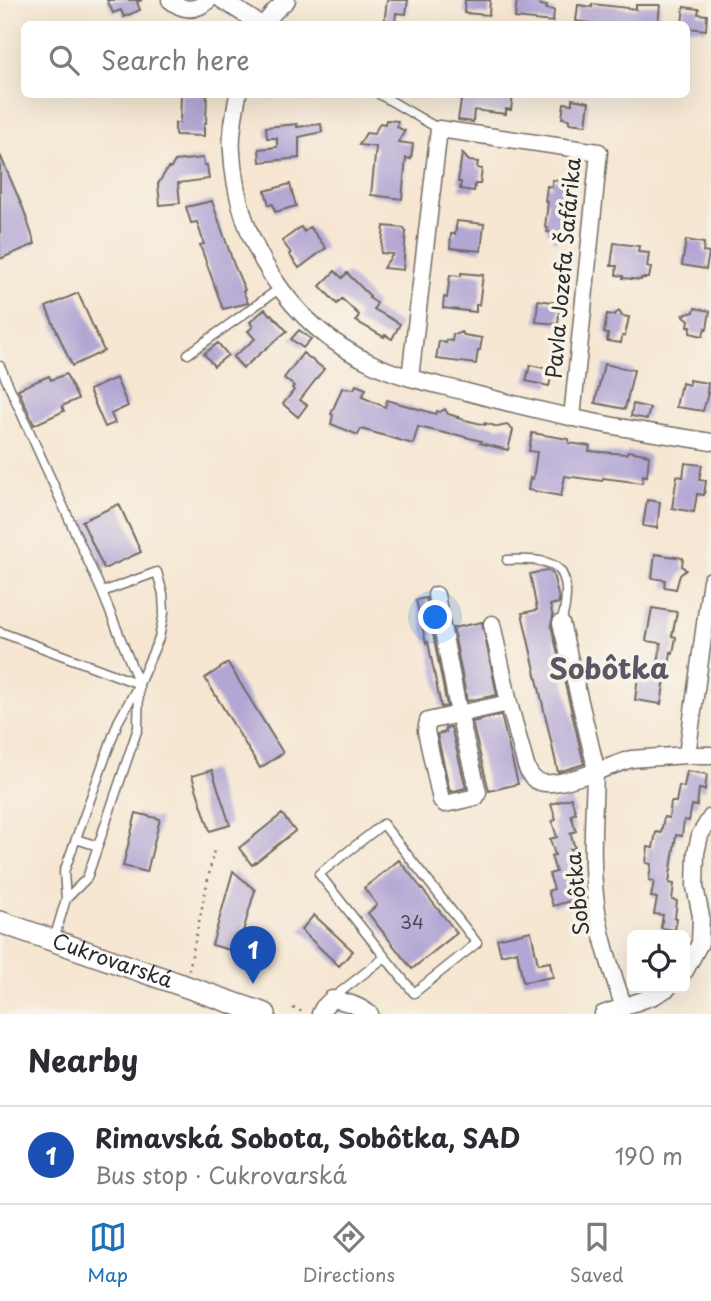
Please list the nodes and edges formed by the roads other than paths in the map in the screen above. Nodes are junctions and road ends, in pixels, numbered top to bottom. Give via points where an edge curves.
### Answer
1 (170, 0) edge
2 (208, 0) edge
3 (222, 0) edge
4 (287, 0) edge
5 (257, 21) edge
6 (265, 21) edge
7 (238, 98) edge
8 (386, 98) edge
9 (439, 130) junction
10 (280, 288) junction
11 (188, 354) dead end
12 (0, 366) edge
13 (410, 378) junction
14 (572, 418) junction
15 (711, 442) edge
16 (507, 560) dead end
17 (711, 580) edge
18 (102, 592) junction
19 (436, 595) dead end
20 (708, 622) edge
21 (561, 623) joint
22 (492, 624) dead end
23 (0, 632) edge
24 (139, 684) junction
25 (509, 703) junction
26 (459, 715) junction
27 (687, 755) junction
28 (711, 755) edge
29 (595, 772) junction
30 (711, 817) edge
31 (76, 839) junction
32 (98, 846) junction
33 (66, 899) junction
34 (0, 922) edge
35 (54, 939) junction
36 (385, 957) junction
37 (690, 962) edge
38 (659, 993) edge
39 (332, 999) junction
40 (624, 1008) junction
41 (265, 1014) edge
42 (320, 1014) edge
43 (370, 1014) edge
44 (603, 1014) edge

1 - 2 street via 180,8 195,9
3 - 5 street
4 - 6 street
7 - 10 street via 231,151 238,196 262,261
8 - 9 lane
9 - 13 street
9 - 14 street, Pavla Jozefa Šafárika via 599,152
10 - 11 lane
10 - 13 street via 323,334 344,349
12 - 18 lane
13 - 14 street
14 - 15 street
16 - 21 lane via 552,564 560,570 566,587
17 - 20 street
18 - 24 lane
18 - 24 lane via 157,572 164,612 159,638
19 - 26 street
20 - 27 street
21 - 29 street, Sobôtka
22 - 25 street
23 - 24 lane
24 - 31 lane via 118,722
24 - 32 lane via 138,728
25 - 26 street
25 - 29 street via 526,766 535,780 549,784
26 - 26 street via 478,792 476,797 446,804 441,800 426,731 428,722
27 - 28 street
27 - 29 street via 631,759
29 - 40 street, Sobôtka via 592,866 596,904
30 - 37 street via 696,853 700,943
31 - 32 lane
31 - 33 lane via 64,872
32 - 33 lane via 88,878
33 - 35 lane
34 - 35 main road, Cukrovarská
35 - 41 main road, Cukrovarská
36 - 36 lane via 319,874 383,824 477,943 414,993
36 - 39 lane
38 - 40 street
39 - 42 street
39 - 43 street
40 - 44 street

